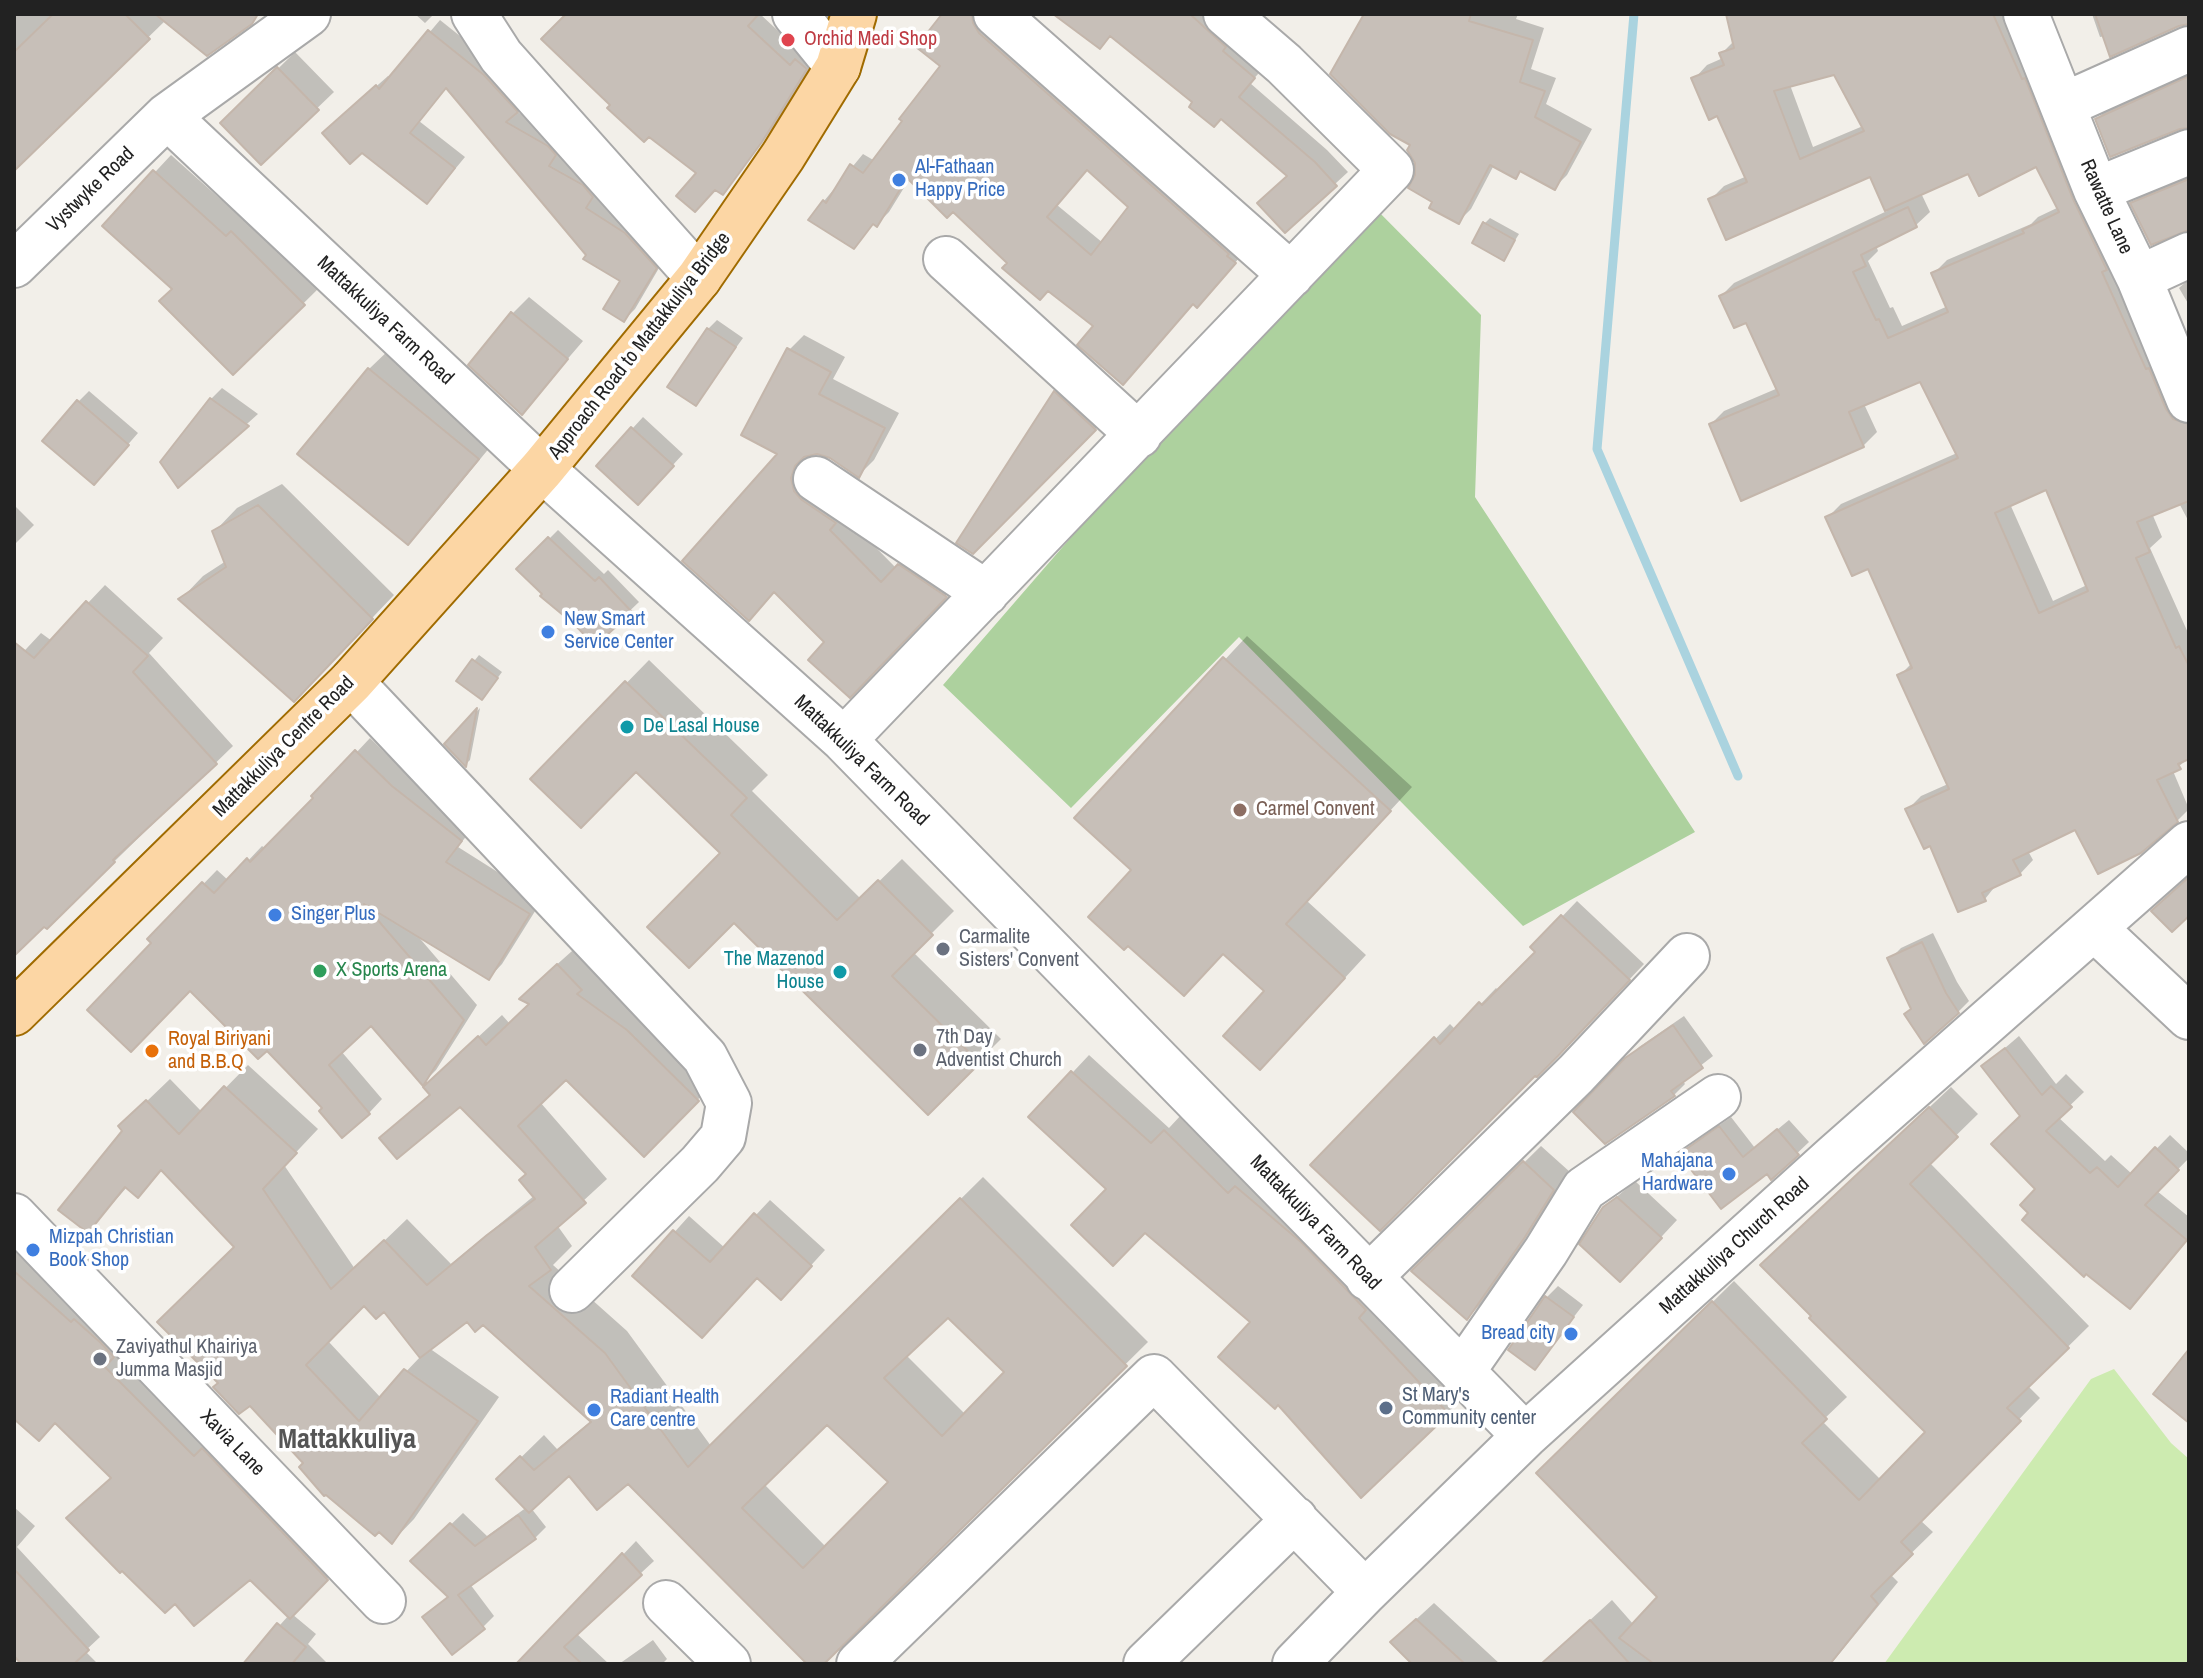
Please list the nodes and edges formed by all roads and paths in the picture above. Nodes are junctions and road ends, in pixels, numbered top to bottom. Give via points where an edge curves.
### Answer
1 (308, 14) edge
2 (474, 14) edge
3 (795, 14) edge
4 (854, 14) edge
5 (996, 14) edge
6 (1226, 14) edge
7 (2034, 17) edge
8 (2189, 49) edge
9 (838, 67) junction
10 (2064, 105) junction
11 (167, 116) junction
12 (2189, 152) edge
13 (2096, 190) junction
14 (2189, 255) edge
15 (946, 259) dead end
16 (14, 265) edge
17 (1291, 275) junction
18 (699, 278) junction
19 (2139, 278) junction
20 (2179, 349) edge
21 (2189, 400) edge
22 (1139, 435) junction
23 (542, 469) junction
24 (816, 479) dead end
25 (986, 593) junction
26 (351, 682) junction
27 (844, 740) junction
28 (2189, 844) edge
29 (2094, 928) junction
30 (1687, 956) dead end
31 (14, 1013) edge
32 (2189, 1017) edge
33 (1718, 1097) dead end
34 (14, 1216) edge
35 (1368, 1278) junction
36 (572, 1290) dead end
37 (1462, 1372) junction
38 (1525, 1436) junction
39 (1295, 1519) junction
40 (1365, 1592) junction
41 (383, 1601) dead end
42 (666, 1603) dead end
43 (728, 1664) edge
44 (859, 1664) edge
45 (1146, 1664) edge
46 (1295, 1664) edge

1 - 11 street, Vystwyke Road
2 - 18 street via 501,56
3 - 9 street
4 - 9 main road, Approach Road to Mattakkuliya Bridge
5 - 17 street
6 - 17 street via 1391,170
7 - 10 street, Rawatte Lane
8 - 10 street
9 - 18 main road, Approach Road to Mattakkuliya Bridge
10 - 13 street, Rawatte Lane
11 - 16 street, Vystwyke Road
11 - 23 street, Mattakkuliya Farm Road
12 - 13 street
13 - 19 street, Rawatte Lane
14 - 19 street
15 - 22 street
17 - 22 street
18 - 23 main road, Approach Road to Mattakkuliya Bridge
19 - 20 street, Rawatte Lane
20 - 21 street, Rawatte Lane
22 - 25 street
23 - 26 main road, Mattakkuliya Centre Road
23 - 27 street, Mattakkuliya Farm Road
24 - 25 street
25 - 27 street
26 - 31 main road, Mattakkuliya Centre Road
26 - 36 street via 696,1046 729,1103 723,1137
27 - 35 street, Mattakkuliya Farm Road
28 - 29 street, Mattakkuliya Church Road
29 - 32 street
29 - 38 street, Mattakkuliya Church Road
30 - 35 street via 1576,1074
33 - 37 street via 1584,1189
34 - 41 street, Xavia Lane
35 - 37 street, Mattakkuliya Farm Road
37 - 38 street, Mattakkuliya Farm Road
38 - 40 street, Mattakkuliya Church Road
39 - 40 street
39 - 44 street via 1154,1377
39 - 45 street
40 - 46 street, Mattakkuliya Church Road
42 - 43 street

